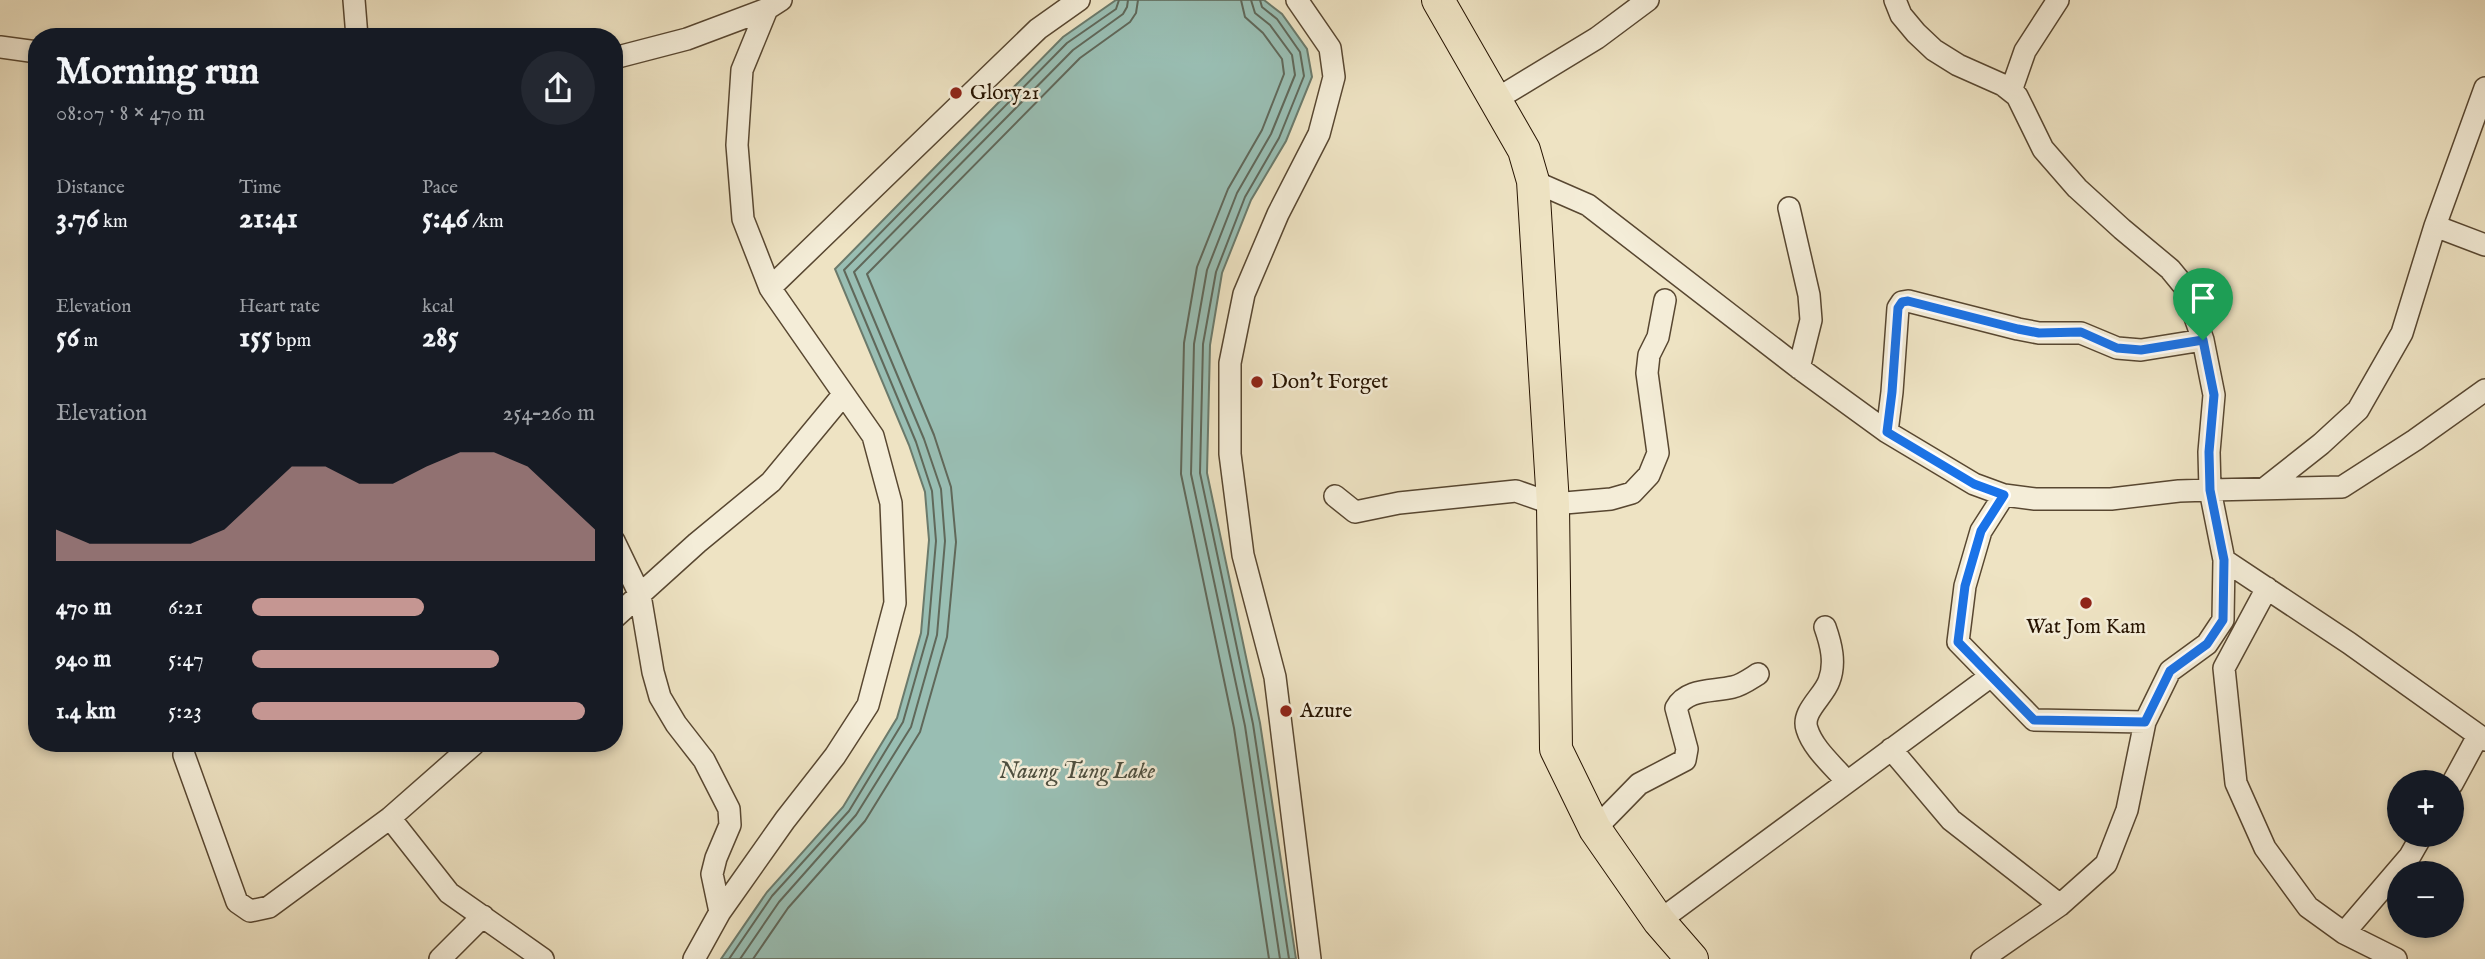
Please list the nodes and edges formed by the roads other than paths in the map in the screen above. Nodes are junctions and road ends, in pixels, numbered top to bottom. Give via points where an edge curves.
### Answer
1 (354, 0) edge
2 (1079, 0) edge
3 (1297, 0) edge
4 (1438, 0) edge
5 (1648, 0) edge
6 (1895, 0) edge
7 (2058, 0) edge
8 (774, 5) edge
9 (356, 28) edge
10 (0, 47) edge
11 (28, 51) edge
12 (623, 56) edge
13 (2485, 88) edge
14 (2011, 91) junction
15 (1495, 100) junction
16 (1534, 180) junction
17 (1789, 208) dead end
18 (2435, 226) junction
19 (2485, 245) edge
20 (770, 288) junction
21 (1665, 300) dead end
22 (2203, 340) junction
23 (1799, 368) junction
24 (2485, 390) edge
25 (843, 396) junction
26 (1887, 432) junction
27 (2264, 489) junction
28 (2210, 490) junction
29 (2004, 495) junction
30 (1335, 496) dead end
31 (1553, 504) junction
32 (623, 560) edge
33 (2224, 560) junction
34 (2267, 588) junction
35 (640, 595) junction
36 (623, 610) edge
37 (1825, 627) dead end
38 (1758, 674) dead end
39 (1991, 676) junction
40 (2145, 722) junction
41 (2482, 738) edge
42 (1891, 749) junction
43 (465, 752) edge
44 (184, 755) dead end
45 (2461, 770) edge
46 (1847, 782) junction
47 (390, 818) junction
48 (1595, 830) junction
49 (2415, 847) edge
50 (2060, 905) junction
51 (720, 912) junction
52 (483, 916) junction
53 (1659, 921) junction
54 (2344, 933) junction
55 (440, 959) edge
56 (543, 959) edge
57 (694, 959) edge
58 (1310, 959) edge
59 (1692, 959) edge
60 (1982, 959) edge
61 (2396, 959) edge

1 - 9 street
2 - 20 street via 1038,29
3 - 58 street via 1330,48 1334,77 1319,134 1244,294 1230,363 1230,454 1243,555 1275,677
4 - 15 highway
5 - 15 street via 1597,38
6 - 14 street via 1901,15 1934,50
7 - 14 street via 2025,51
8 - 12 street via 687,39
8 - 20 street via 742,69 737,145 743,219
10 - 11 street
13 - 18 street
14 - 22 street via 2043,149 2077,188 2185,286
15 - 16 highway via 1524,150
16 - 23 street via 1588,205
16 - 31 highway
17 - 23 street via 1810,295 1811,320
18 - 19 street
18 - 27 street via 2402,333 2358,410
20 - 25 street
21 - 31 street via 1647,373 1658,453 1649,475 1632,493
22 - 26 street via 2141,350 2117,348 2081,332 2029,331 1902,302
22 - 28 street via 2214,395
23 - 26 street
24 - 27 street via 2342,487
25 - 35 street via 771,482
25 - 51 street via 873,436 891,503 895,603 869,705
26 - 29 street via 1974,484
27 - 28 street
28 - 29 street via 2111,499
28 - 33 street
29 - 39 street via 1981,531 1965,586 1958,642
30 - 31 street via 1354,512 1516,491
31 - 48 highway via 1556,749
32 - 35 street
33 - 34 street
33 - 40 street via 2223,620 2207,644 2170,671
34 - 41 street
34 - 54 street via 2224,668 2236,783 2265,848 2308,907
35 - 36 street
35 - 51 street via 660,697 704,760 729,809 730,825 712,874
37 - 46 street via 1832,653 1830,679 1805,727
38 - 48 street via 1736,687 1691,694 1680,701 1676,708 1687,749 1685,760 1639,785
39 - 40 street via 2034,720
39 - 42 street
40 - 50 street via 2127,810 2106,864
41 - 45 street
42 - 46 street
42 - 50 street via 1951,820
43 - 47 street
44 - 47 street via 237,902 250,911 268,907
46 - 53 street
47 - 52 street via 449,893
48 - 53 highway
49 - 54 street
50 - 60 street
51 - 57 street
52 - 55 street
52 - 56 street
53 - 59 highway
54 - 61 street

